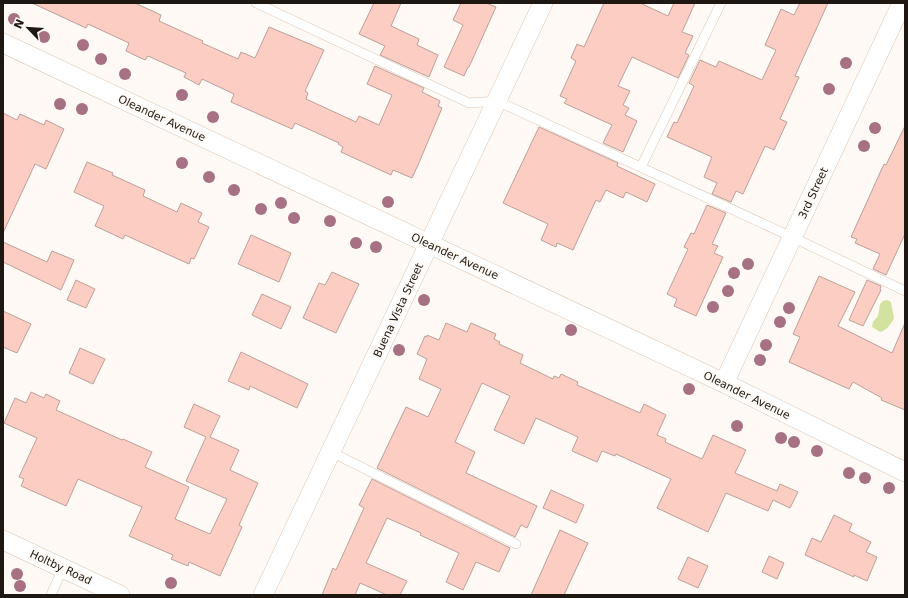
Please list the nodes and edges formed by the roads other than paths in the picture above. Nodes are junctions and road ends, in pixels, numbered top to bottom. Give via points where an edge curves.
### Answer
1 (256, 3) edge
2 (543, 3) edge
3 (721, 3) edge
4 (902, 3) edge
5 (3, 43) edge
6 (497, 101) junction
7 (641, 167) junction
8 (792, 237) junction
9 (429, 244) junction
10 (905, 291) edge
11 (724, 383) junction
12 (331, 452) junction
13 (905, 472) edge
14 (3, 540) edge
15 (516, 544) dead end
16 (63, 568) junction
17 (51, 595) edge
18 (120, 595) edge
19 (263, 595) edge

1 - 6 lane via 469,103
2 - 6 street, Buena Vista Street
3 - 7 lane
4 - 8 street, 3rd Street
5 - 9 street, Oleander Avenue
6 - 7 lane
6 - 9 street, Buena Vista Street
7 - 8 lane
8 - 10 lane
8 - 11 street, 3rd Street
9 - 11 street, Oleander Avenue
9 - 12 street, Buena Vista Street
11 - 13 street, Oleander Avenue
12 - 15 lane
12 - 19 street, Buena Vista Street
14 - 16 street, Holtby Road
16 - 17 lane
16 - 18 street, Holtby Road

